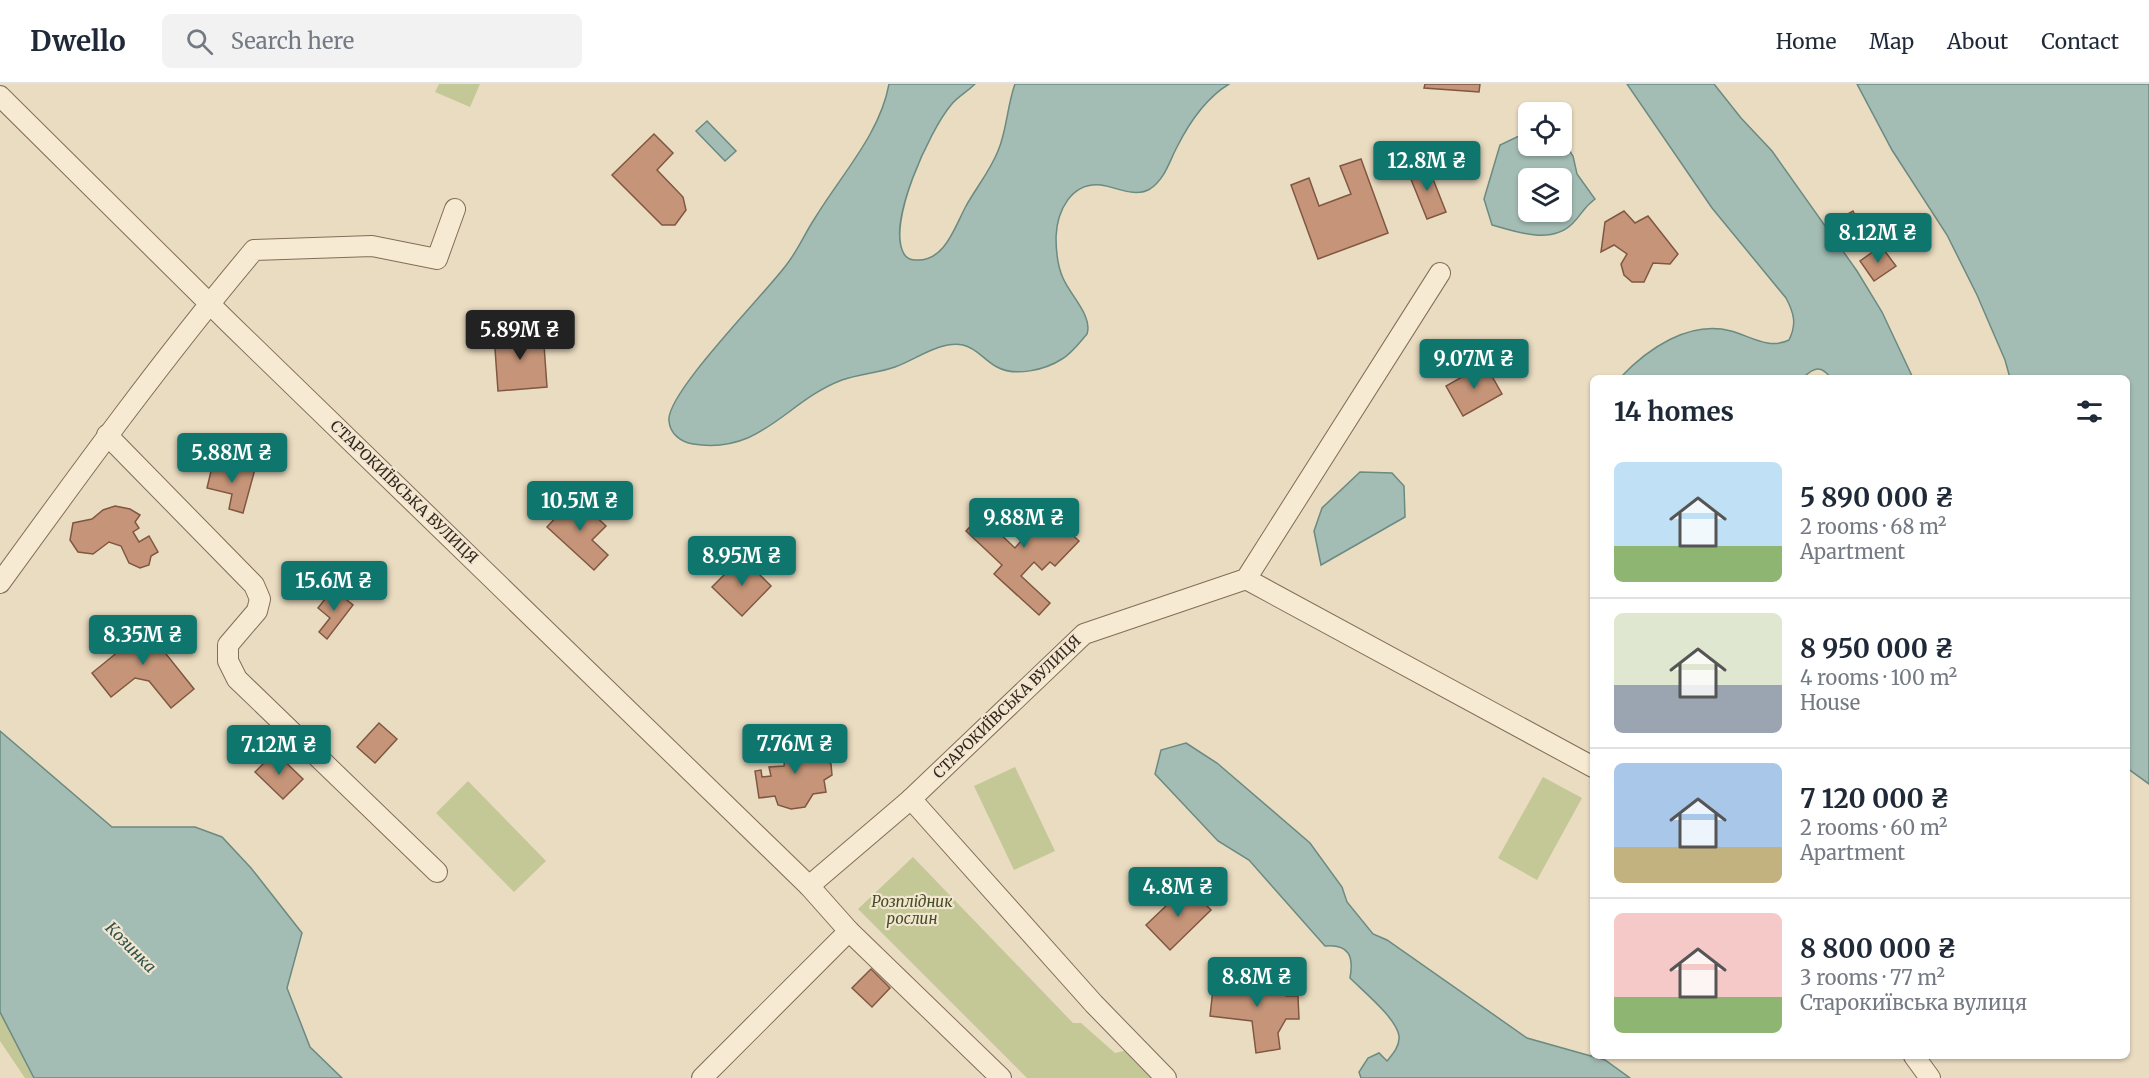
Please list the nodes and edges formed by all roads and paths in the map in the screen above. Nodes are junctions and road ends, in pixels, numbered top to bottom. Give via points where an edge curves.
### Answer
1 (0, 96) edge
2 (455, 209) dead end
3 (1440, 273) dead end
4 (209, 303) junction
5 (107, 435) junction
6 (1246, 579) junction
7 (0, 583) edge
8 (1590, 765) edge
9 (911, 799) junction
10 (437, 872) dead end
11 (809, 886) junction
12 (849, 931) junction
13 (1916, 1059) edge
14 (702, 1078) edge
15 (1001, 1078) edge
16 (1166, 1078) edge
17 (1930, 1078) edge

1 - 4 street, СТАРОКИЇВСЬКА ВУЛИЦЯ
2 - 4 street via 437,259 372,246 254,250
3 - 6 street
4 - 5 street
4 - 11 street, СТАРОКИЇВСЬКА ВУЛИЦЯ
5 - 7 street
5 - 10 street via 254,585 260,599 257,611 228,645 228,661 237,679
6 - 8 street
6 - 9 street, СТАРОКИЇВСЬКА ВУЛИЦЯ via 1084,634
9 - 11 street, СТАРОКИЇВСЬКА ВУЛИЦЯ
9 - 16 street via 1094,1004
11 - 12 street, СТАРОКИЇВСЬКА ВУЛИЦЯ
12 - 14 street
12 - 15 street, СТАРОКИЇВСЬКА ВУЛИЦЯ
13 - 17 street

